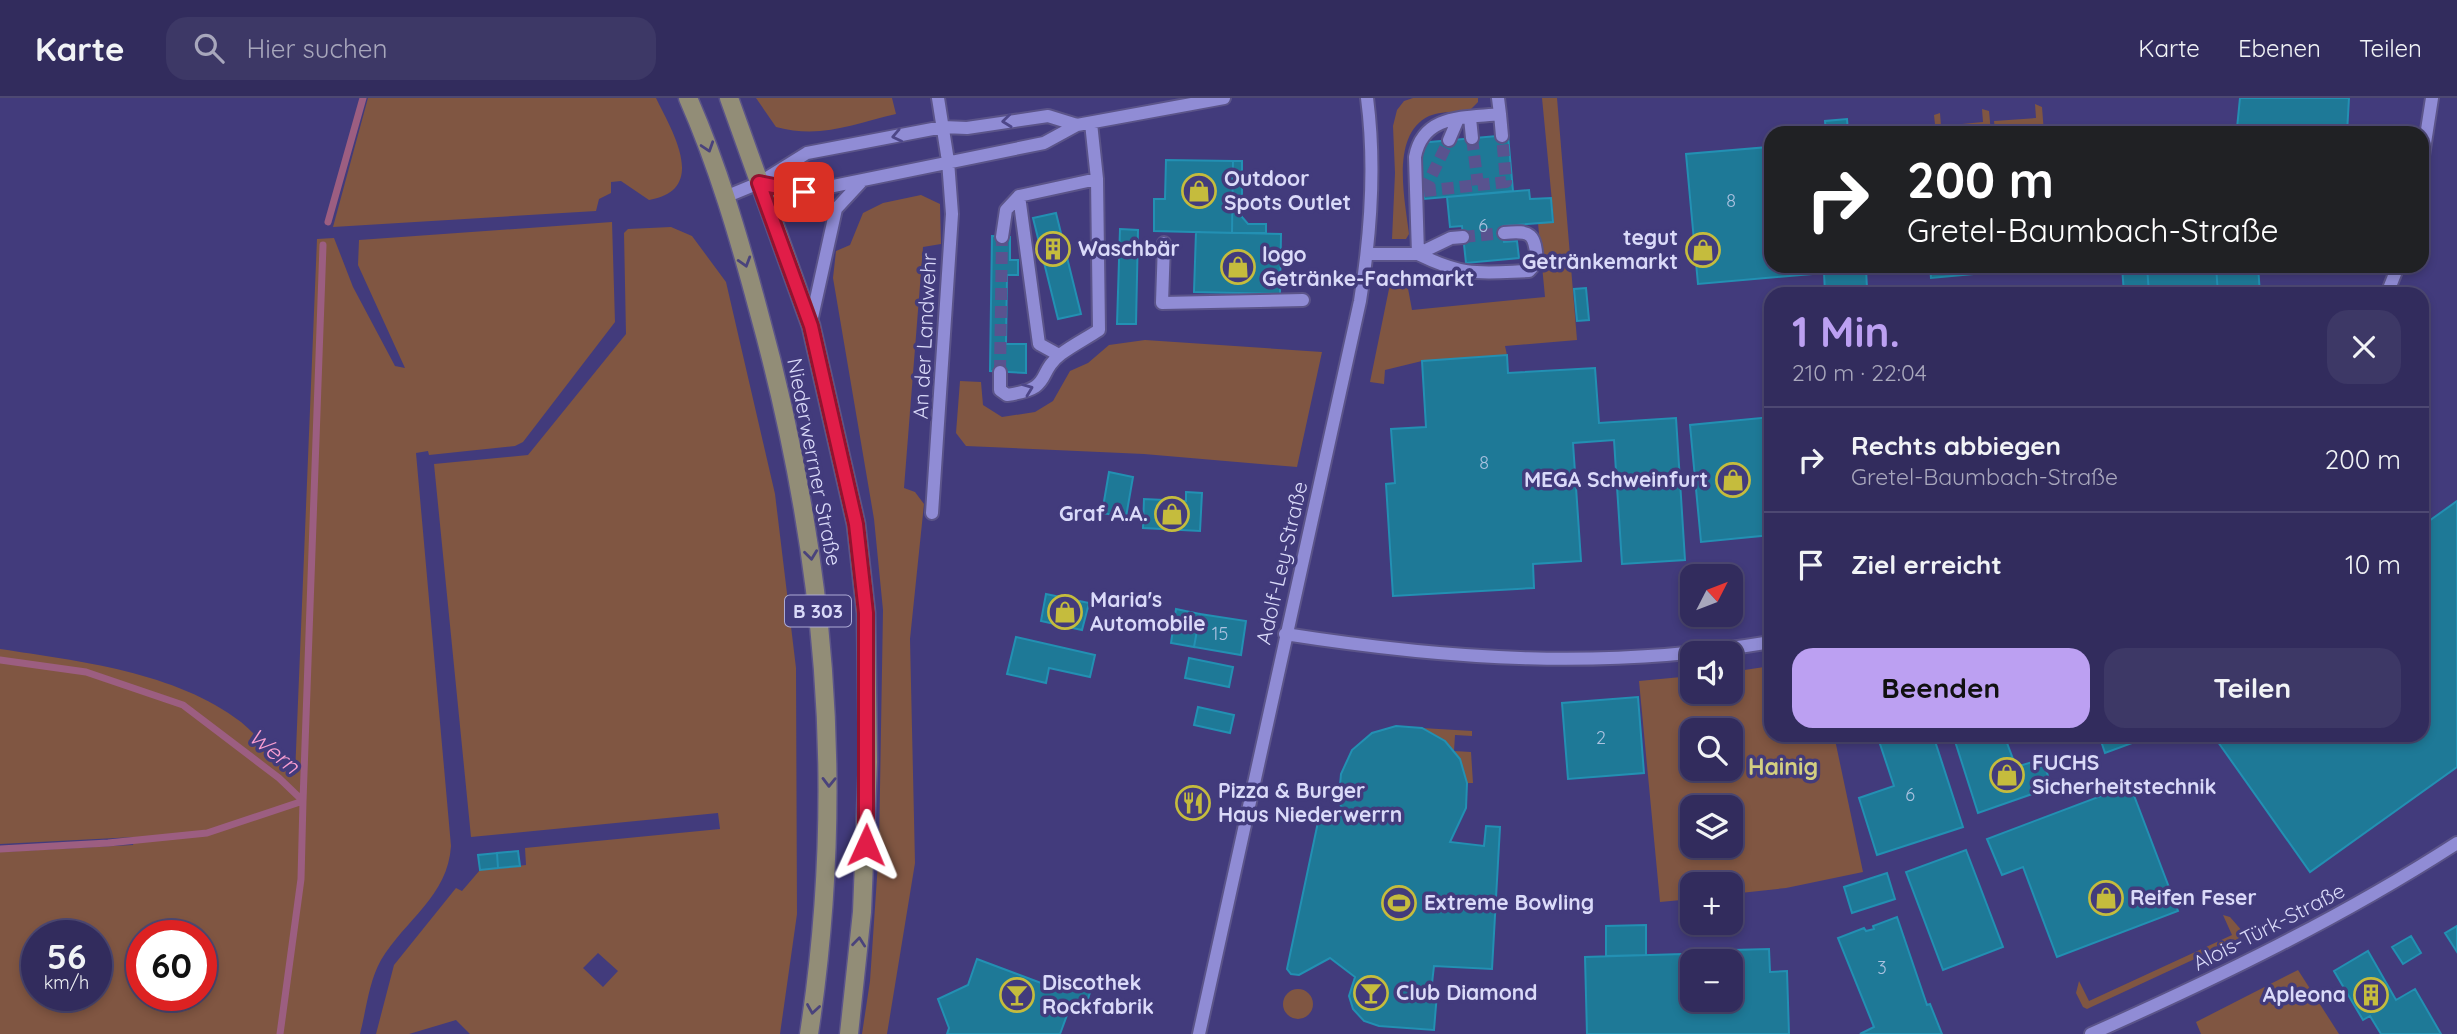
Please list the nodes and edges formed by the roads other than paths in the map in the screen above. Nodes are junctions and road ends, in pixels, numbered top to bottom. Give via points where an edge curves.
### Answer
1 (688, 98) edge
2 (729, 98) edge
3 (938, 98) edge
4 (1224, 98) edge
5 (1367, 98) edge
6 (1498, 98) edge
7 (2432, 98) edge
8 (1500, 114) junction
9 (1464, 118) junction
10 (1084, 124) junction
11 (2428, 126) edge
12 (943, 128) junction
13 (1502, 136) tunnel mouth
14 (1472, 138) tunnel mouth
15 (1449, 140) tunnel mouth
16 (948, 161) junction
17 (1097, 179) junction
18 (861, 182) junction
19 (759, 183) junction
20 (1019, 196) junction
21 (725, 197) junction
22 (1504, 233) tunnel mouth
23 (1002, 237) tunnel mouth
24 (1463, 237) tunnel mouth
25 (1164, 243) dead end
26 (1368, 254) junction
27 (1418, 254) junction
28 (1303, 300) dead end
29 (811, 326) junction
30 (1059, 355) junction
31 (1000, 372) tunnel mouth
32 (932, 513) dead end
33 (1285, 634) junction
34 (1764, 643) edge
35 (2457, 843) edge
36 (810, 1034) edge
37 (849, 1034) edge
38 (1199, 1034) edge
39 (2091, 1034) edge

1 -> 21 main road, B 303
2 - 19 main road, B 303
3 - 12 street
4 - 10 street
5 - 26 street, Adolf-Ley-Straße via 1372,152
6 - 8 street
7 - 11 street
8 - 9 street
8 - 13 street
9 - 14 street
9 - 15 street
9 - 27 street via 1435,125 1418,142
10 -> 12 street via 1048,116
10 - 16 street via 1044,143
10 - 17 street
12 - 16 street
12 -> 19 street via 807,153
16 - 18 street
16 - 32 street, An der Landwehr via 952,214
17 - 20 street
17 - 30 street via 1099,330
18 - 19 street via 804,192
18 - 29 street via 836,209
19 - 21 street
19 - 29 main road, Niederwerrner Straße / B 303
20 - 23 street via 1006,210
20 - 30 street via 1039,344
21 -> 36 main road, Niederwerrner Straße / B 303 via 791,441 807,524 825,671 830,765 828,860
22 - 27 street via 1531,235 1537,262 1529,271 1472,274
24 - 27 street
25 - 28 street via 1162,303
26 - 27 street
26 - 33 street, Adolf-Ley-Straße
37 -> 29 main road, Niederwerrner Straße / B 303 via 866,845 866,613 856,524
31 -> 30 street via 1000,390 1007,395 1026,392 1042,383
33 - 34 street via 1394,651 1545,661 1680,654
33 - 38 street, Adolf-Ley-Straße
35 - 39 street, Alois-Türk-Straße via 2263,954

